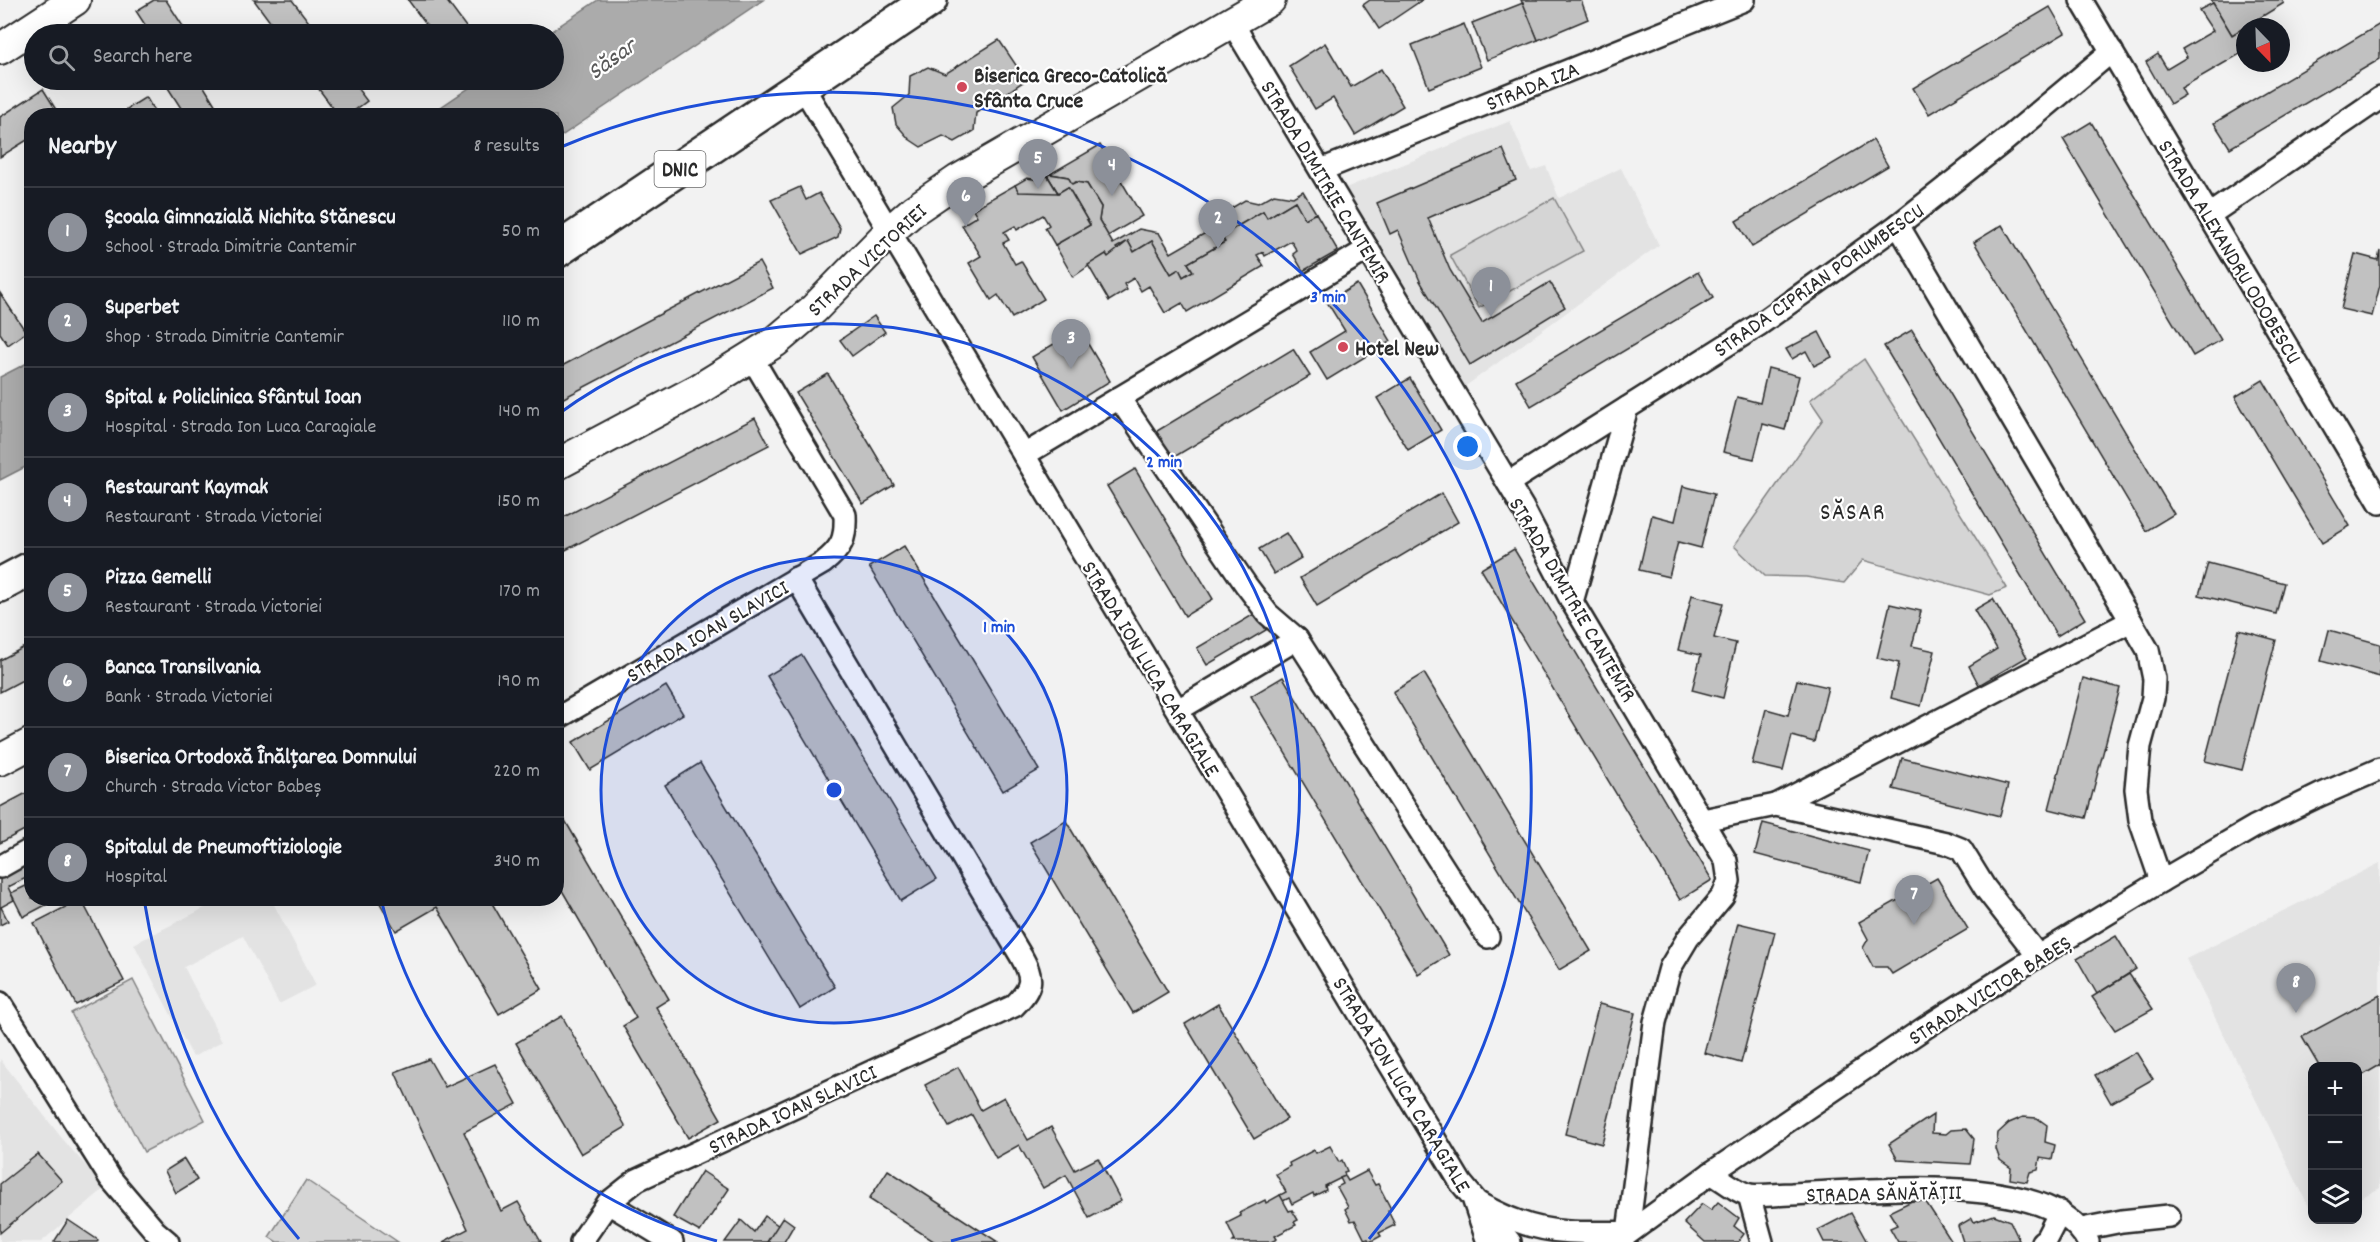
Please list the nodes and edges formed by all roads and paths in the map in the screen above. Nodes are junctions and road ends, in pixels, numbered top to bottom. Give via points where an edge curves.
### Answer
1 (75, 0) edge
2 (930, 0) edge
3 (1270, 0) edge
4 (1744, 0) edge
5 (2081, 0) edge
6 (1224, 11) edge
7 (38, 24) edge
8 (24, 33) edge
9 (0, 49) edge
10 (2112, 51) junction
11 (803, 87) junction
12 (2380, 98) edge
13 (1321, 170) junction
14 (2209, 216) junction
15 (1898, 225) junction
16 (890, 231) junction
17 (564, 246) edge
18 (1368, 249) junction
19 (753, 358) junction
20 (1119, 398) junction
21 (1627, 408) junction
22 (1024, 455) junction
23 (564, 461) edge
24 (1508, 483) junction
25 (2380, 503) edge
26 (24, 572) edge
27 (796, 578) junction
28 (0, 585) edge
29 (1572, 602) junction
30 (2131, 621) junction
31 (1297, 639) junction
32 (1178, 710) junction
33 (564, 714) edge
34 (24, 747) edge
35 (0, 760) edge
36 (2380, 769) edge
37 (1776, 805) junction
38 (1703, 820) junction
39 (24, 854) edge
40 (0, 867) edge
41 (2161, 881) junction
42 (1488, 937) dead end
43 (2038, 957) junction
44 (0, 1003) edge
45 (1711, 1173) junction
46 (1749, 1195) junction
47 (1474, 1201) junction
48 (608, 1203) junction
49 (2060, 1212) junction
50 (2169, 1216) dead end
51 (2085, 1235) edge
52 (1623, 1237) edge
53 (155, 1238) edge
54 (581, 1242) edge
55 (672, 1242) edge
56 (1488, 1242) edge
57 (1510, 1242) edge
58 (1762, 1242) edge
59 (2042, 1242) edge

1 - 7 street
2 - 11 main road, DN1C
3 - 6 street, STRADA VICTORIEI
4 - 13 street, STRADA IZA
5 - 10 street, STRADA ALEXANDRU ODOBESCU
6 - 13 street, STRADA DIMITRIE CANTEMIR
6 - 16 street, STRADA VICTORIEI via 958,180
8 - 9 street
10 - 14 street, STRADA ALEXANDRU ODOBESCU
10 - 15 street, STRADA CIPRIAN PORUMBESCU
11 - 16 street, STRADA ION LUCA CARAGIALE
11 - 17 main road, DN1C
12 - 14 street
13 - 18 street, STRADA DIMITRIE CANTEMIR
14 - 25 street, STRADA ALEXANDRU ODOBESCU
15 - 21 street, STRADA CIPRIAN PORUMBESCU via 1760,324
15 - 30 street
16 - 19 street, STRADA VICTORIEI via 814,309
16 - 22 street, STRADA ION LUCA CARAGIALE
18 - 20 street
18 - 24 street, STRADA DIMITRIE CANTEMIR
19 - 23 street, STRADA VICTORIEI
19 - 27 street, STRADA IOAN SLAVICI via 845,515 846,534 837,552
20 - 22 street
20 - 31 street via 1253,595
21 - 24 street, STRADA CIPRIAN PORUMBESCU
21 - 29 street
22 - 32 street, STRADA ION LUCA CARAGIALE
24 - 29 street, STRADA DIMITRIE CANTEMIR
26 - 28 main road
27 - 33 street, STRADA IOAN SLAVICI
27 - 48 street, STRADA IOAN SLAVICI via 1029,971 1030,983 1014,1006 653,1172
29 - 38 street, STRADA DIMITRIE CANTEMIR
30 - 37 street
30 - 41 street via 2148,650 2154,679 2136,789 2140,820
31 - 32 street
31 - 42 street
32 - 47 street, STRADA ION LUCA CARAGIALE
34 - 35 street
36 - 41 street, STRADA VICTOR BABEȘ via 2254,827
37 - 38 street
37 - 43 street via 1961,849 1985,888
38 - 52 street, STRADA DIMITRIE CANTEMIR via 1726,861 1729,881 1724,896 1688,938 1670,968 1655,1022
39 - 40 street
41 - 43 street, STRADA VICTOR BABEȘ
43 - 45 street, STRADA VICTOR BABEȘ via 1926,1027
44 - 53 street via 110,1178
45 - 46 street
45 - 52 street, STRADA VICTOR BABEȘ
46 - 49 street, STRADA SĂNĂTĂȚII via 1977,1190 2036,1202
46 - 58 street
47 - 52 street via 1516,1221 1549,1230
47 - 56 street
47 - 57 street, STRADA ION LUCA CARAGIALE
48 - 54 street, STRADA IOAN SLAVICI
48 - 55 street
49 - 51 street, STRADA SĂNĂTĂȚII
49 - 59 street
50 - 51 street, STRADA SĂNĂTĂȚII via 2122,1221

